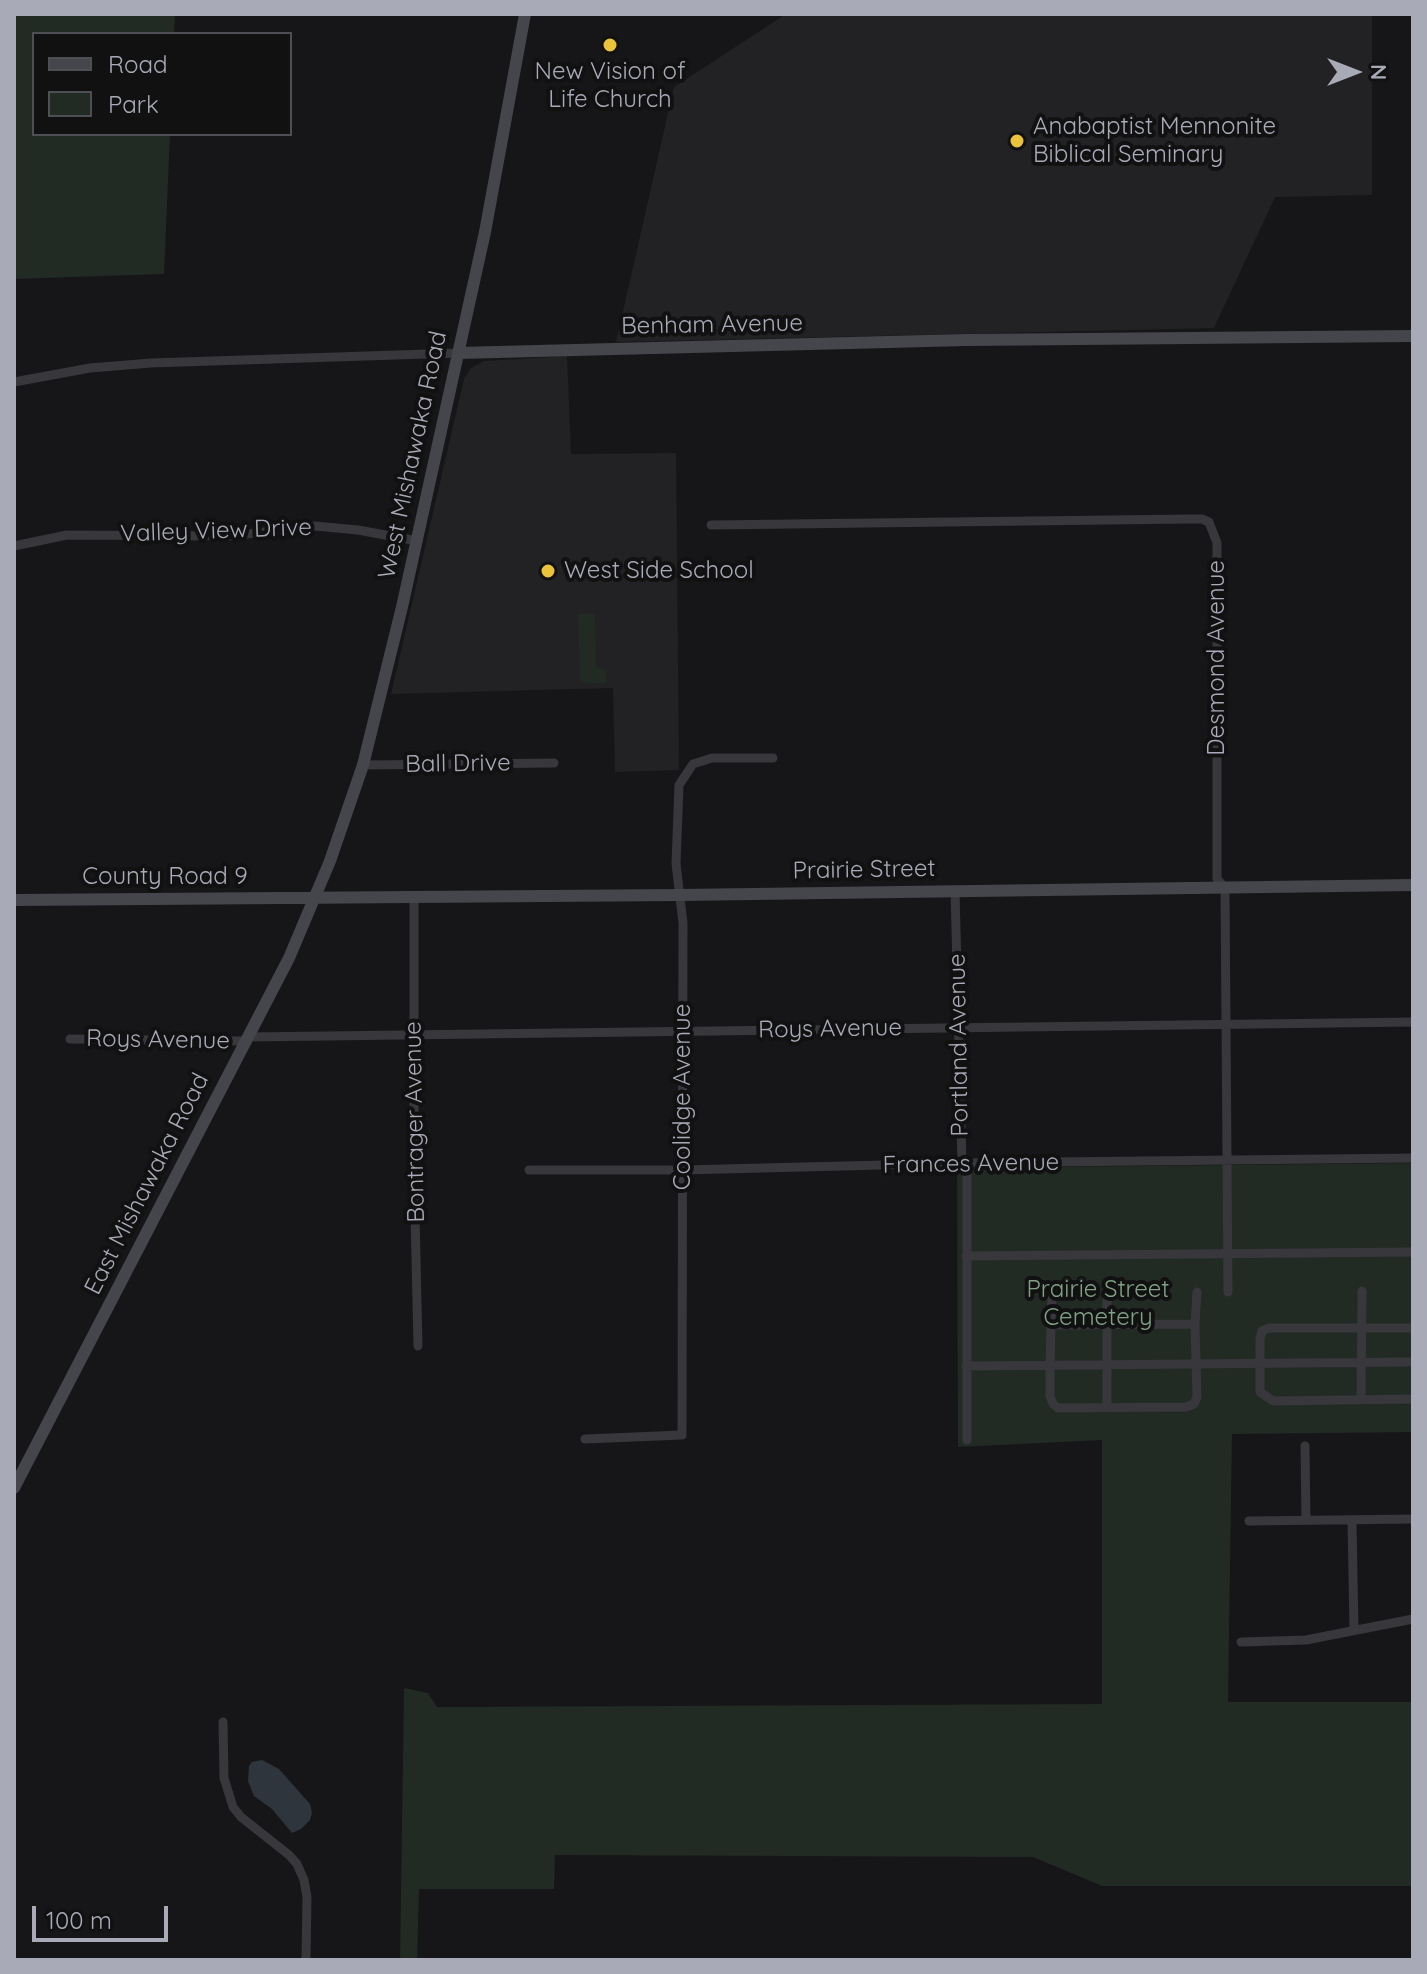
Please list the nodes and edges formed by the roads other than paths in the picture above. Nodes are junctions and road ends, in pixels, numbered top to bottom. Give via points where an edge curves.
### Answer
1 (525, 14) edge
2 (1413, 336) edge
3 (458, 353) junction
4 (14, 382) edge
5 (711, 525) dead end
6 (418, 541) junction
7 (14, 546) edge
8 (773, 758) dead end
9 (554, 763) dead end
10 (363, 765) junction
11 (1413, 885) edge
12 (1225, 888) junction
13 (955, 891) junction
14 (680, 895) junction
15 (414, 897) junction
16 (316, 898) junction
17 (14, 900) edge
18 (1413, 1022) edge
19 (1227, 1025) junction
20 (958, 1028) junction
21 (682, 1031) junction
22 (414, 1034) junction
23 (70, 1039) dead end
24 (246, 1039) junction
25 (1413, 1158) edge
26 (1229, 1160) junction
27 (962, 1163) junction
28 (529, 1170) dead end
29 (683, 1170) junction
30 (1413, 1252) edge
31 (1229, 1253) junction
32 (966, 1256) junction
33 (1362, 1291) dead end
34 (1197, 1292) dead end
35 (1228, 1292) dead end
36 (1052, 1294) dead end
37 (1107, 1294) dead end
38 (1195, 1324) junction
39 (1051, 1325) junction
40 (1106, 1325) junction
41 (1362, 1328) junction
42 (1413, 1328) edge
43 (418, 1346) dead end
44 (1413, 1362) edge
45 (1361, 1363) junction
46 (1195, 1364) junction
47 (1260, 1364) junction
48 (1106, 1365) junction
49 (966, 1366) junction
50 (1050, 1366) junction
51 (1361, 1399) junction
52 (1413, 1399) edge
53 (1107, 1407) junction
54 (585, 1439) dead end
55 (967, 1440) dead end
56 (1305, 1446) dead end
57 (14, 1488) edge
58 (1413, 1519) edge
59 (1306, 1520) junction
60 (1249, 1521) dead end
61 (1352, 1521) junction
62 (1413, 1619) edge
63 (1354, 1630) junction
64 (1241, 1642) dead end
65 (223, 1722) dead end
66 (306, 1960) edge

1 - 3 main road, West Mishawaka Road
2 - 3 main road, Benham Avenue
3 - 4 street, Benham Avenue via 140,363
3 - 6 main road, West Mishawaka Road
5 - 12 street, Desmond Avenue via 1209,522 1217,543 1217,879
6 - 7 street, Valley View Drive via 315,526 229,536 67,535
6 - 10 main road, West Mishawaka Road
8 - 14 street, Coolidge Avenue via 712,758 693,764 679,785
9 - 10 street, Ball Drive
10 - 16 main road, West Mishawaka Road
11 - 12 main road, Prairie Street
12 - 13 main road, Prairie Street
12 - 19 street, Desmond Avenue
13 - 14 main road, Prairie Street
13 - 20 street, Portland Avenue
14 - 15 main road, Prairie Street
14 - 21 street, Coolidge Avenue
15 - 16 main road, Prairie Street
15 - 22 street, Bontrager Avenue
16 - 17 main road, County Road 9
16 - 24 main road, East Mishawaka Road
18 - 19 street, Roys Avenue
19 - 20 street, Roys Avenue
19 - 26 street, Desmond Avenue
20 - 21 street, Roys Avenue
20 - 27 street, Portland Avenue
21 - 22 street, Roys Avenue
21 - 29 street, Coolidge Avenue
22 - 24 street, Roys Avenue
22 - 43 street, Bontrager Avenue
23 - 24 street, Roys Avenue
24 - 57 main road, East Mishawaka Road
25 - 26 street, Frances Avenue
26 - 27 street, Frances Avenue
26 - 31 street, Desmond Avenue
27 - 29 street, Frances Avenue
27 - 32 street, Portland Avenue via 967,1173
28 - 29 street, Frances Avenue
29 - 54 street, Coolidge Avenue via 682,1435
30 - 31 street
31 - 32 street
31 - 35 street, Desmond Avenue
32 - 49 street, Portland Avenue
33 - 41 street
34 - 38 street
36 - 39 street
37 - 40 street
38 - 40 street
38 - 46 street
39 - 40 street
39 - 50 street
40 - 48 street
41 - 42 street
41 - 45 street
41 - 47 street via 1269,1328 1260,1338
44 - 45 street
45 - 47 street
45 - 51 street
46 - 47 street
46 - 48 street
46 - 53 street via 1194,1404
47 - 51 street via 1260,1392 1273,1401
48 - 50 street
48 - 53 street
49 - 50 street
49 - 55 street, Portland Avenue
50 - 53 street via 1053,1404 1058,1408
51 - 52 street
56 - 59 street
58 - 61 street
59 - 60 street
59 - 61 street
61 - 63 street
62 - 63 street
63 - 64 street via 1306,1640
65 - 66 street via 224,1778 233,1807 289,1855 304,1880

